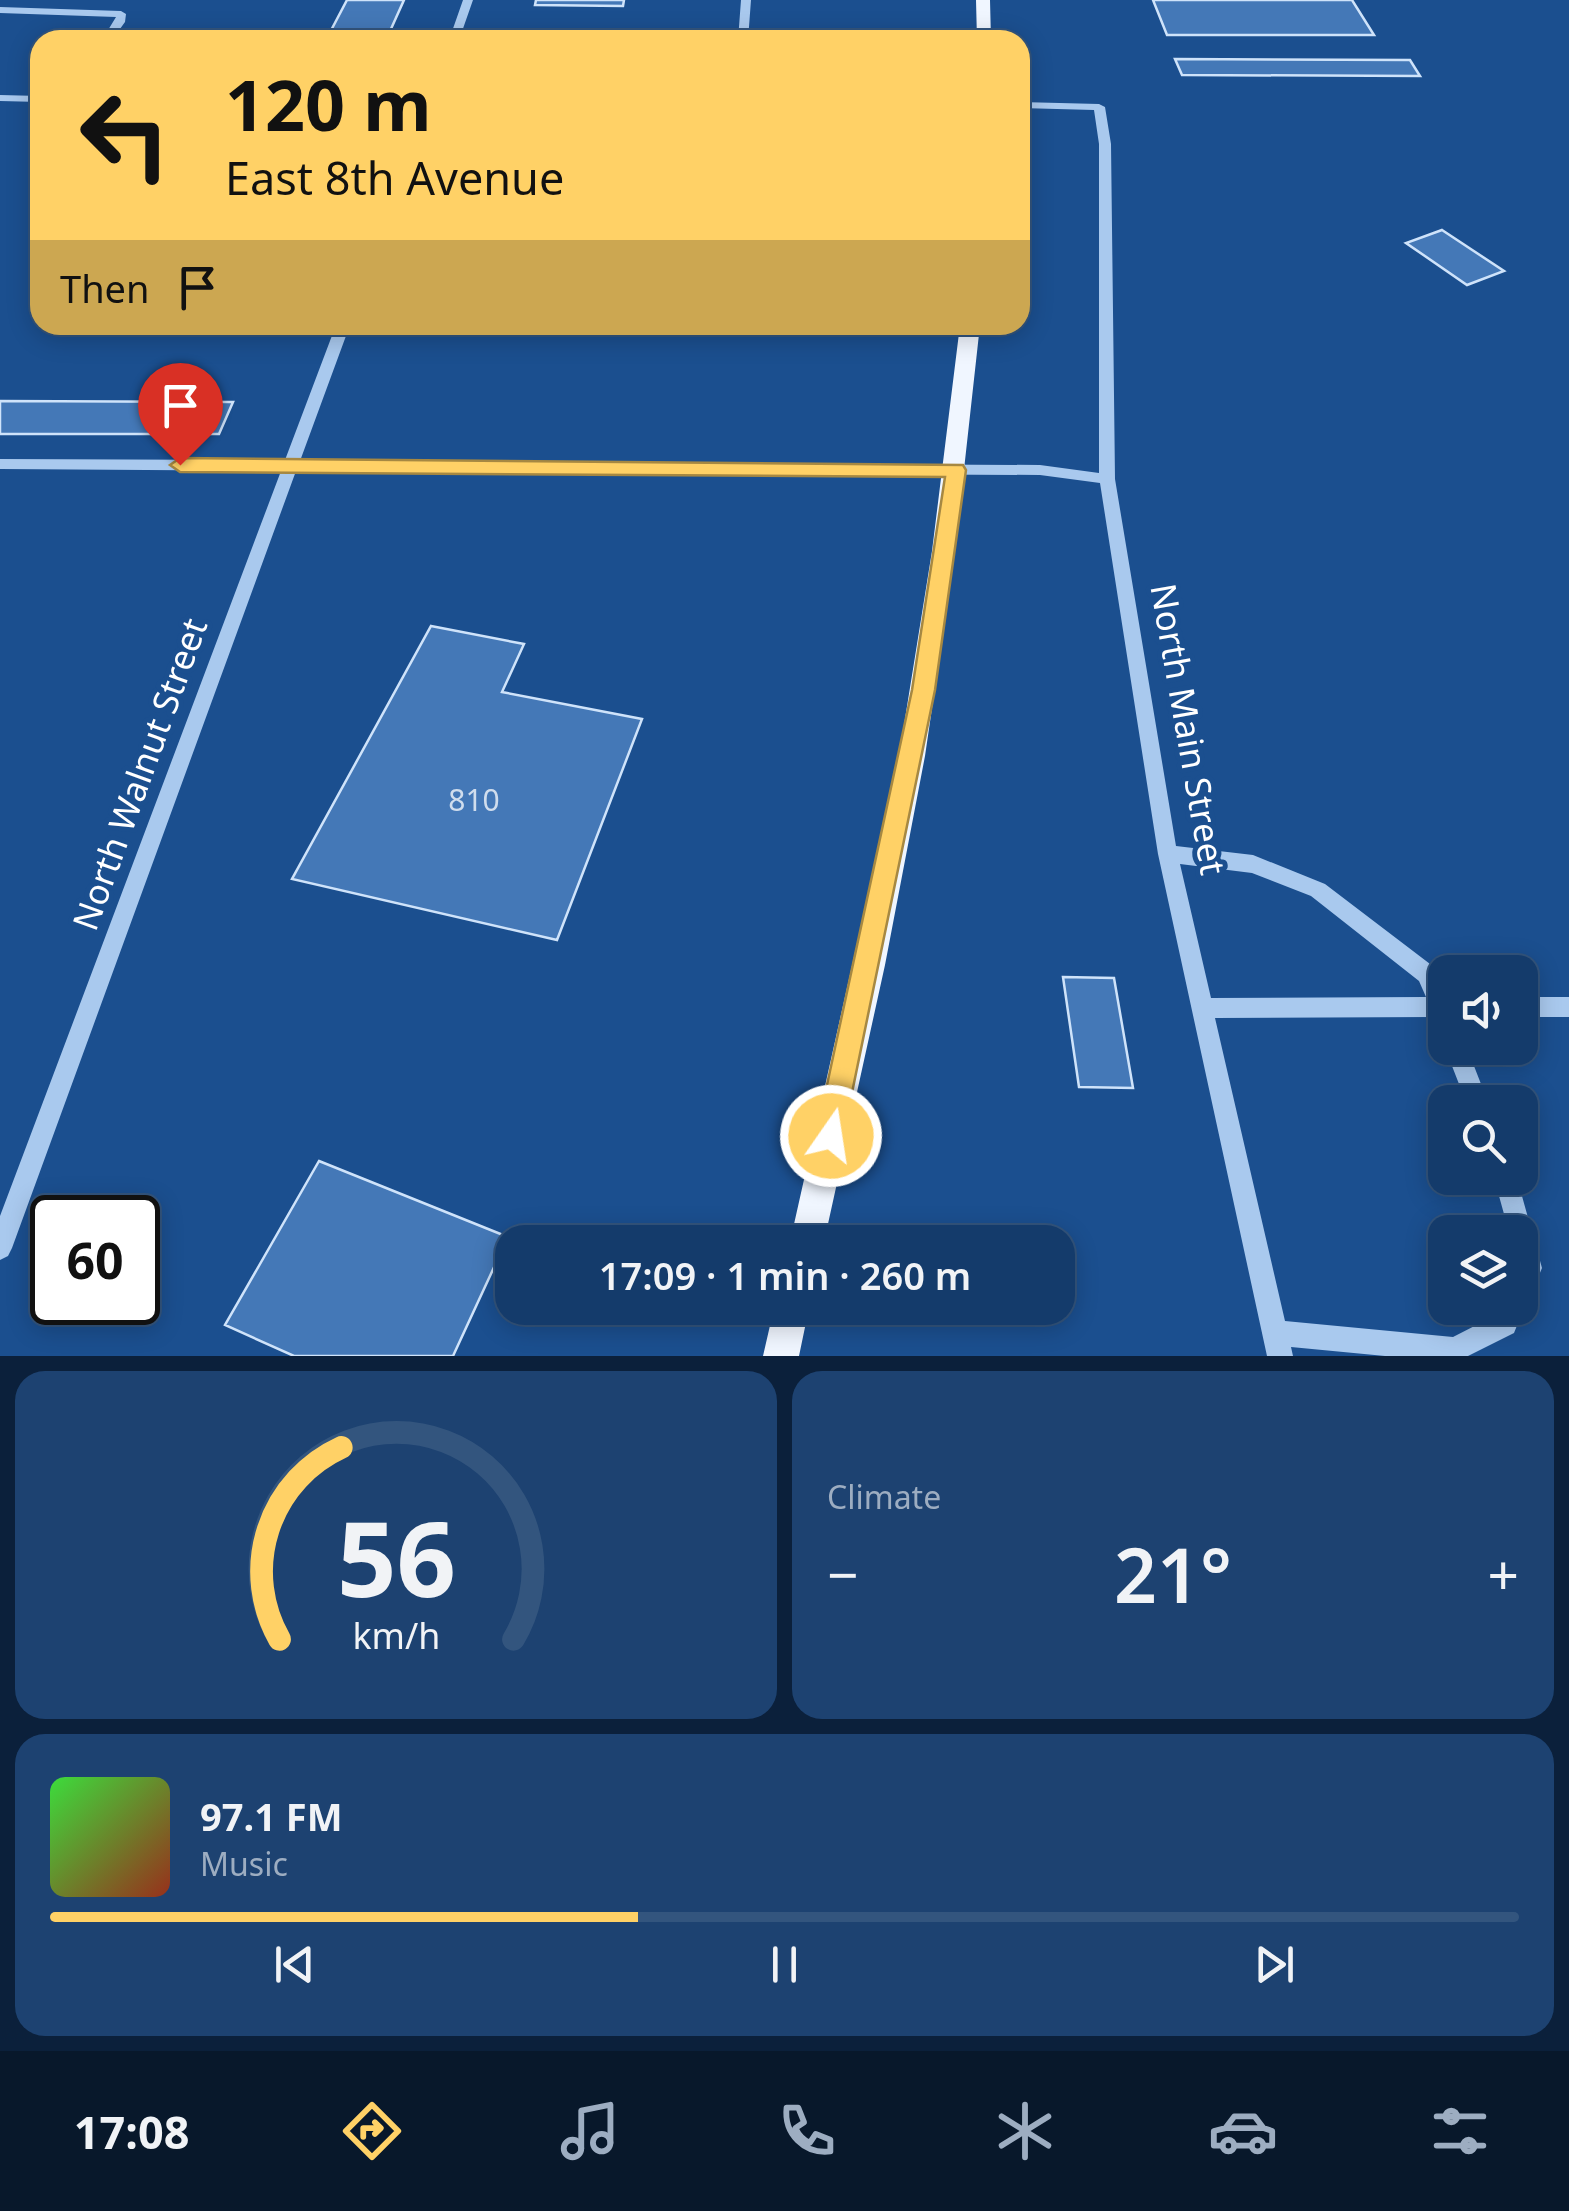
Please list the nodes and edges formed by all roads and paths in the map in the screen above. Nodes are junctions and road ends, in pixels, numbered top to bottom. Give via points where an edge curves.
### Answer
1 (468, 0) edge
2 (746, 0) edge
3 (983, 0) edge
4 (0, 10) edge
5 (114, 30) edge
6 (458, 30) edge
7 (744, 30) edge
8 (984, 30) edge
9 (0, 98) edge
10 (30, 98) edge
11 (1030, 106) edge
12 (339, 335) edge
13 (969, 335) edge
14 (0, 464) edge
15 (288, 465) junction
16 (956, 470) junction
17 (1107, 478) junction
18 (1168, 854) junction
19 (1428, 974) edge
20 (1538, 1007) edge
21 (1569, 1007) edge
22 (1202, 1008) junction
23 (1428, 1011) edge
24 (811, 1225) edge
25 (0, 1248) edge
26 (788, 1325) edge
27 (1503, 1325) edge
28 (1277, 1345) edge
29 (781, 1356) edge

1 - 6 street
2 - 7 street
3 - 8 main road
4 - 5 street via 108,11 120,14
9 - 10 street
11 - 17 street, North Main Street via 1099,107 1105,144
12 - 15 street, North Walnut Street
13 - 16 main road
14 - 15 street
15 - 16 street
15 - 25 street, North Walnut Street
16 - 17 street
16 - 24 main road via 920,708
17 - 18 street, North Main Street
18 - 19 street via 1253,864 1318,890
18 - 22 street, North Main Street
20 - 21 street
22 - 23 street
22 - 28 street, North Main Street
26 - 29 main road
27 - 28 street via 1454,1350

